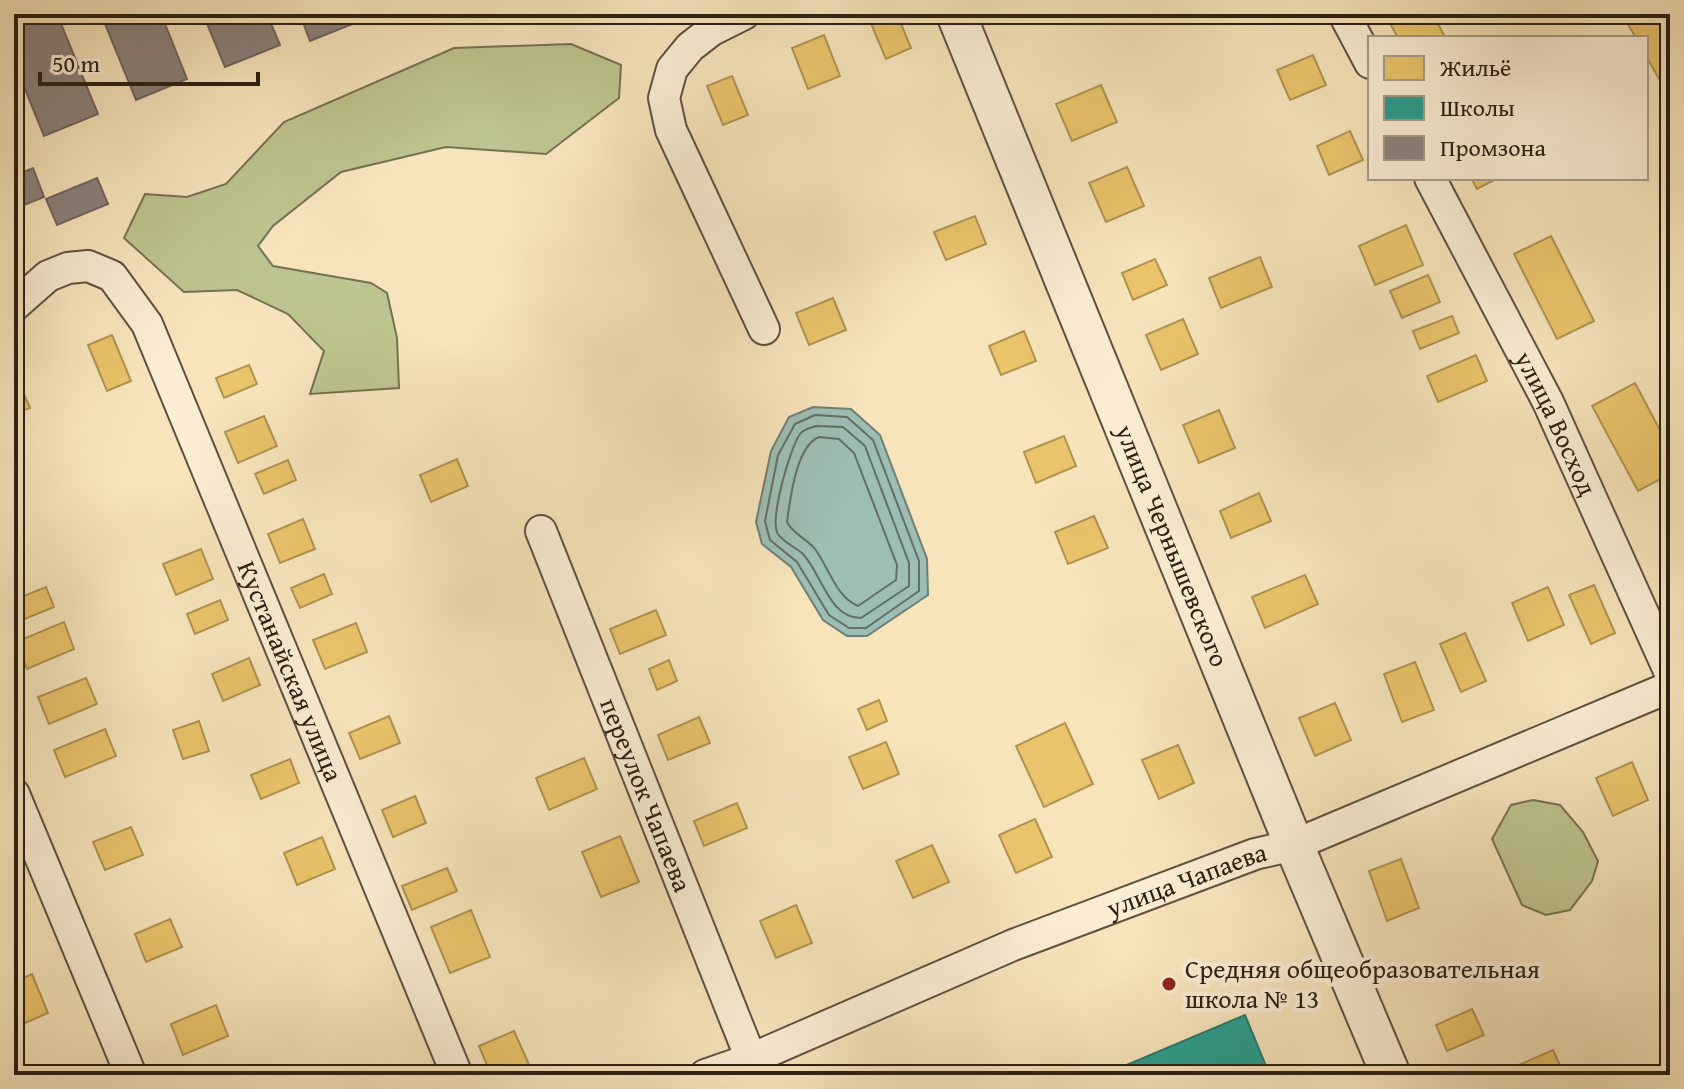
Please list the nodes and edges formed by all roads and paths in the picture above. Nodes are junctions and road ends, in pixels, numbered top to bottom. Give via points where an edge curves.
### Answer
1 (744, 14) edge
2 (956, 14) edge
3 (1344, 14) edge
4 (1368, 59) edge
5 (1431, 180) edge
6 (14, 306) edge
7 (764, 329) dead end
8 (541, 531) dead end
9 (1670, 673) edge
10 (1670, 687) edge
11 (14, 794) edge
12 (1294, 845) junction
13 (751, 1059) junction
14 (131, 1075) edge
15 (457, 1075) edge
16 (705, 1075) edge
17 (1391, 1075) edge

1 - 7 street via 690,47 672,69 664,98 671,130
2 - 12 street, улица Чернышевского
3 - 4 street
5 - 9 street, улица Восход via 1548,402
6 - 15 street, Кустанайская улица via 48,276 88,266 112,276 147,324
8 - 13 street, переулок Чапаева
10 - 12 street, улица Чапаева
11 - 14 street
12 - 13 street, улица Чапаева via 1255,854 1013,945
12 - 17 street, улица Чернышевского
13 - 16 street, улица Чапаева

